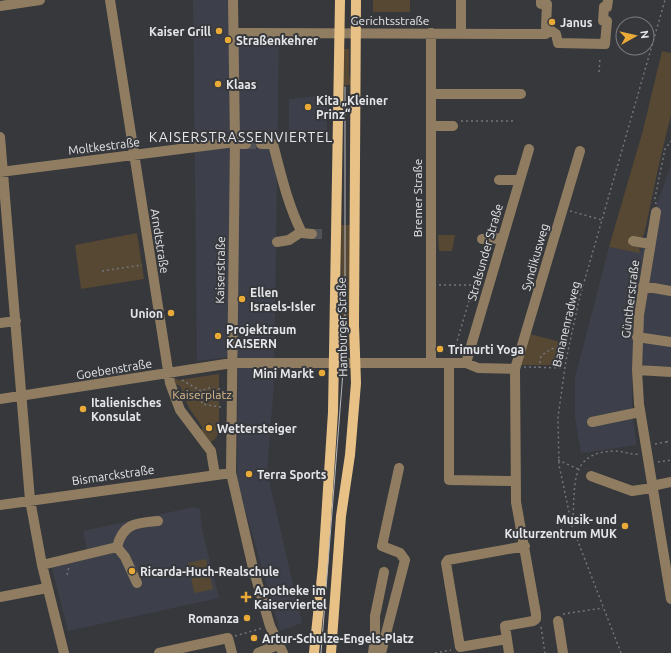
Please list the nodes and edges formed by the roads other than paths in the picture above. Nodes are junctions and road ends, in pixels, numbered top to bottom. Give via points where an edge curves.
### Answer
1 (40, 0) edge
2 (110, 0) edge
3 (234, 0) edge
4 (340, 0) edge
5 (356, 0) edge
6 (461, 0) edge
7 (541, 0) edge
8 (608, 0) edge
9 (0, 6) edge
10 (234, 33) junction
11 (339, 33) junction
12 (355, 33) junction
13 (431, 33) junction
14 (461, 34) junction
15 (546, 34) dead end
16 (431, 94) junction
17 (520, 94) dead end
18 (457, 124) road end
19 (430, 126) junction
20 (0, 137) edge
21 (234, 143) junction
22 (246, 144) tunnel mouth
23 (261, 144) tunnel mouth
24 (529, 149) dead end
25 (580, 151) dead end
26 (134, 156) junction
27 (1, 172) edge
28 (499, 180) dead end
29 (520, 180) junction
30 (656, 212) road end
31 (301, 232) junction
32 (312, 234) tunnel mouth
33 (502, 238) junction
34 (482, 239) dead end
35 (633, 241) dead end
36 (277, 242) dead end
37 (650, 244) junction
38 (643, 286) junction
39 (671, 291) edge
40 (16, 321) junction
41 (0, 323) edge
42 (637, 337) junction
43 (671, 342) edge
44 (450, 360) junction
45 (339, 362) junction
46 (356, 362) junction
47 (232, 363) junction
48 (431, 363) junction
49 (466, 363) junction
50 (518, 368) junction
51 (638, 370) junction
52 (671, 372) edge
53 (168, 374) junction
54 (22, 397) junction
55 (0, 400) edge
56 (640, 412) junction
57 (592, 422) dead end
58 (399, 468) dead end
59 (231, 473) junction
60 (215, 475) junction
61 (591, 476) dead end
62 (515, 481) junction
63 (671, 482) edge
64 (652, 487) junction
65 (30, 500) junction
66 (0, 505) edge
67 (158, 521) dead end
68 (666, 538) edge
69 (525, 546) junction
70 (117, 547) junction
71 (42, 564) junction
72 (384, 572) dead end
73 (137, 582) dead end
74 (670, 586) edge
75 (47, 588) junction
76 (0, 597) edge
77 (671, 599) edge
78 (559, 618) road end
79 (507, 639) junction
80 (281, 649) edge
81 (64, 653) edge
82 (159, 653) edge
83 (232, 653) edge
84 (258, 653) edge
85 (314, 653) edge
86 (331, 653) edge
87 (373, 653) edge
88 (380, 653) edge
89 (509, 653) edge
90 (563, 653) edge

1 - 9 street
2 - 26 street, Arndtstraße
3 - 10 street, Kaiserstraße
4 - 11 main road, Hamburger Straße
5 - 12 main road, Hamburger Straße
6 - 14 street
7 - 8 street via 541,4 547,4 546,27 556,34 558,43 604,44 607,21 604,21 604,7 607,7
10 - 11 street, Gerichtsstraße
10 - 21 street, Kaiserstraße
11 - 12 street, Gerichtsstraße
11 - 45 main road, Hamburger Straße via 332,234
12 - 13 street, Gerichtsstraße
12 - 46 main road, Hamburger Straße
13 - 14 street, Gerichtsstraße
13 - 16 street, Bremer Straße
14 - 15 street, Gerichtsstraße
16 - 17 street
16 - 19 street, Bremer Straße
18 - 19 street
19 - 48 street, Bremer Straße
20 - 27 street
21 - 22 street, Moltkestraße
21 - 26 street, Moltkestraße
21 - 47 street, Kaiserstraße
23 - 31 street via 273,144 288,202
24 - 29 street, Stralsunder Straße
25 - 50 street, Syndikusweg
26 - 27 street, Moltkestraße
26 - 53 street, Arndtstraße
27 - 40 street
28 - 29 street
29 - 33 street, Stralsunder Straße
30 - 37 street, Güntherstraße
31 - 32 street
31 - 36 street via 289,240
33 - 34 street
33 - 49 street, Stralsunder Straße
35 - 37 street
37 - 38 street, Güntherstraße
38 - 39 street
38 - 42 street, Güntherstraße
40 - 41 street
40 - 54 street via 23,350
42 - 43 street
42 - 51 street, Güntherstraße
44 - 48 street, Goebenstraße
44 - 49 street, Goebenstraße
44 - 62 street via 449,480
45 - 46 street, Goebenstraße
45 - 47 street, Goebenstraße
45 - 85 main road, Hamburger Straße
46 - 48 street, Goebenstraße
46 - 86 main road, Hamburger Straße via 355,406 341,516
47 - 53 street, Goebenstraße
47 - 59 street, Kaiserstraße
49 - 50 street, Goebenstraße via 478,368
50 - 62 street, Syndikusweg
51 - 52 street
51 - 56 street, Güntherstraße
53 - 54 street, Goebenstraße
53 - 60 street, Arndtstraße via 180,410 211,451
54 - 55 street, Goebenstraße
54 - 65 street
56 - 57 street
56 - 64 street, Güntherstraße
58 - 88 street via 382,546 400,553 405,560
59 - 60 street, Bismarckstraße
59 - 80 street, Kaiserstraße via 252,568 270,626
60 - 65 street, Bismarckstraße
61 - 64 street via 632,491
62 - 69 street, Syndikusweg
63 - 64 street
64 - 68 street, Güntherstraße
65 - 66 street, Bismarckstraße
65 - 71 street
67 - 70 street via 135,524 125,529
68 - 74 street, Güntherstraße
69 - 79 street, Syndikusweg via 536,619 505,626
69 - 79 street via 447,560 460,647
70 - 71 street
70 - 73 street
71 - 75 street
72 - 87 street via 375,616
74 - 77 street, Güntherstraße
75 - 76 street
75 - 81 street
78 - 90 street
79 - 89 street
80 - 84 street
82 - 83 street via 228,638

